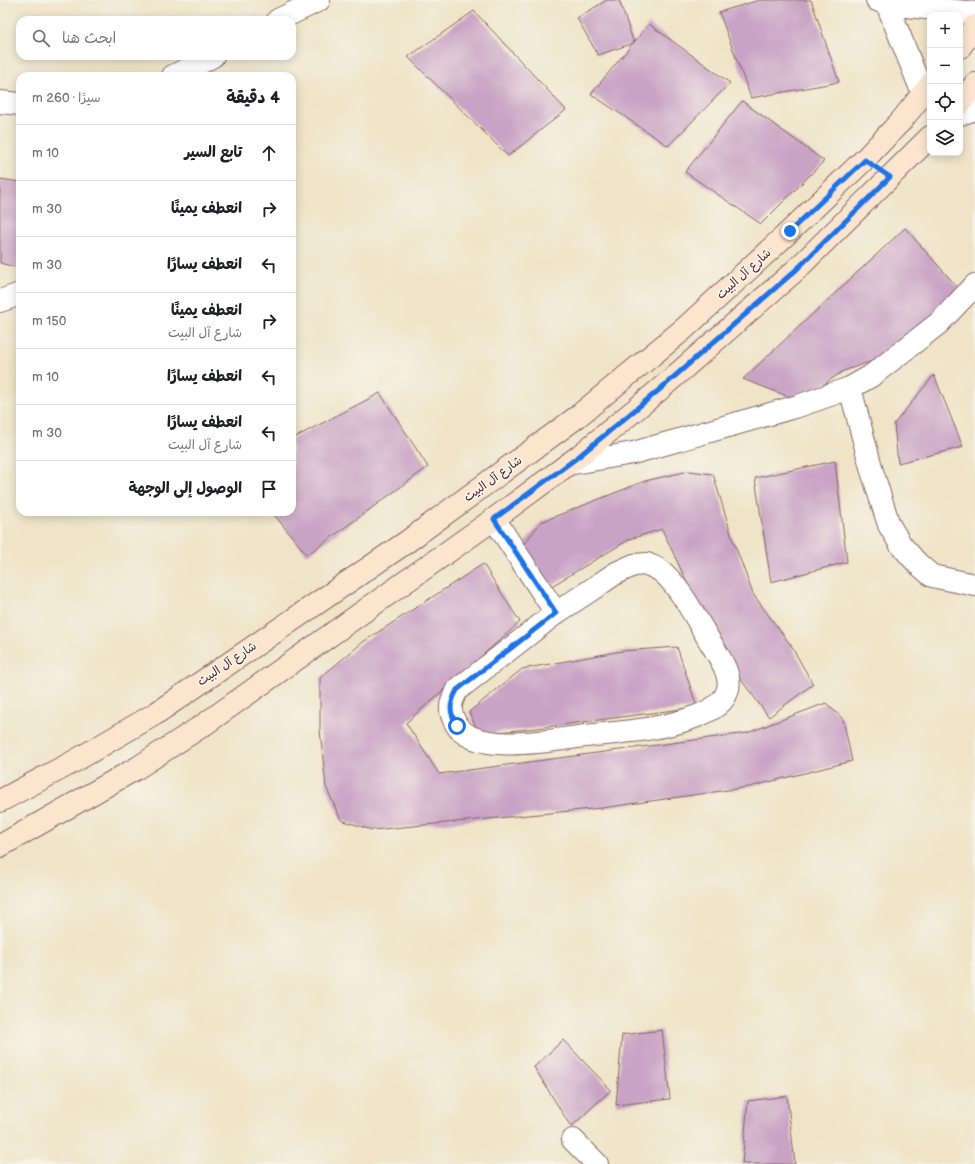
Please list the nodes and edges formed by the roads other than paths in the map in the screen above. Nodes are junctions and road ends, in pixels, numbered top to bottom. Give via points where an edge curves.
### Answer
1 (319, 0) edge
2 (882, 2) edge
3 (975, 13) edge
4 (286, 16) edge
5 (975, 26) edge
6 (963, 43) edge
7 (206, 60) edge
8 (181, 72) edge
9 (975, 84) edge
10 (927, 90) edge
11 (963, 100) edge
12 (0, 102) edge
13 (16, 104) edge
14 (975, 109) edge
15 (963, 113) edge
16 (927, 140) edge
17 (865, 160) junction
18 (890, 177) junction
19 (975, 285) edge
20 (16, 295) edge
21 (0, 301) edge
22 (850, 388) junction
23 (568, 464) junction
24 (494, 519) junction
25 (975, 585) edge
26 (556, 613) junction
27 (0, 801) edge
28 (0, 846) edge
29 (573, 1140) dead end
30 (597, 1164) edge

1 - 4 street
2 - 3 street
2 - 10 street
5 - 6 street
7 - 8 street
9 - 11 street
10 - 17 street, شارع آل البيت
12 - 13 street
14 - 15 street
16 - 18 street
17 - 18 street
17 - 27 street, شارع آل البيت via 685,328 577,417 408,541 155,714
18 - 23 street via 797,269 659,390
19 - 22 street via 940,323 871,376
20 - 21 street
22 - 23 street via 798,406 633,453
22 - 25 street via 889,525 901,545 932,576
23 - 24 street
24 - 26 street
24 - 28 street via 205,724 137,768
26 - 26 street via 457,690 451,702 451,715 457,726 468,736 486,742 520,744 655,728 710,710 727,694 729,686 725,668 701,626 676,588 660,571 647,564 634,565 616,573
29 - 30 street

